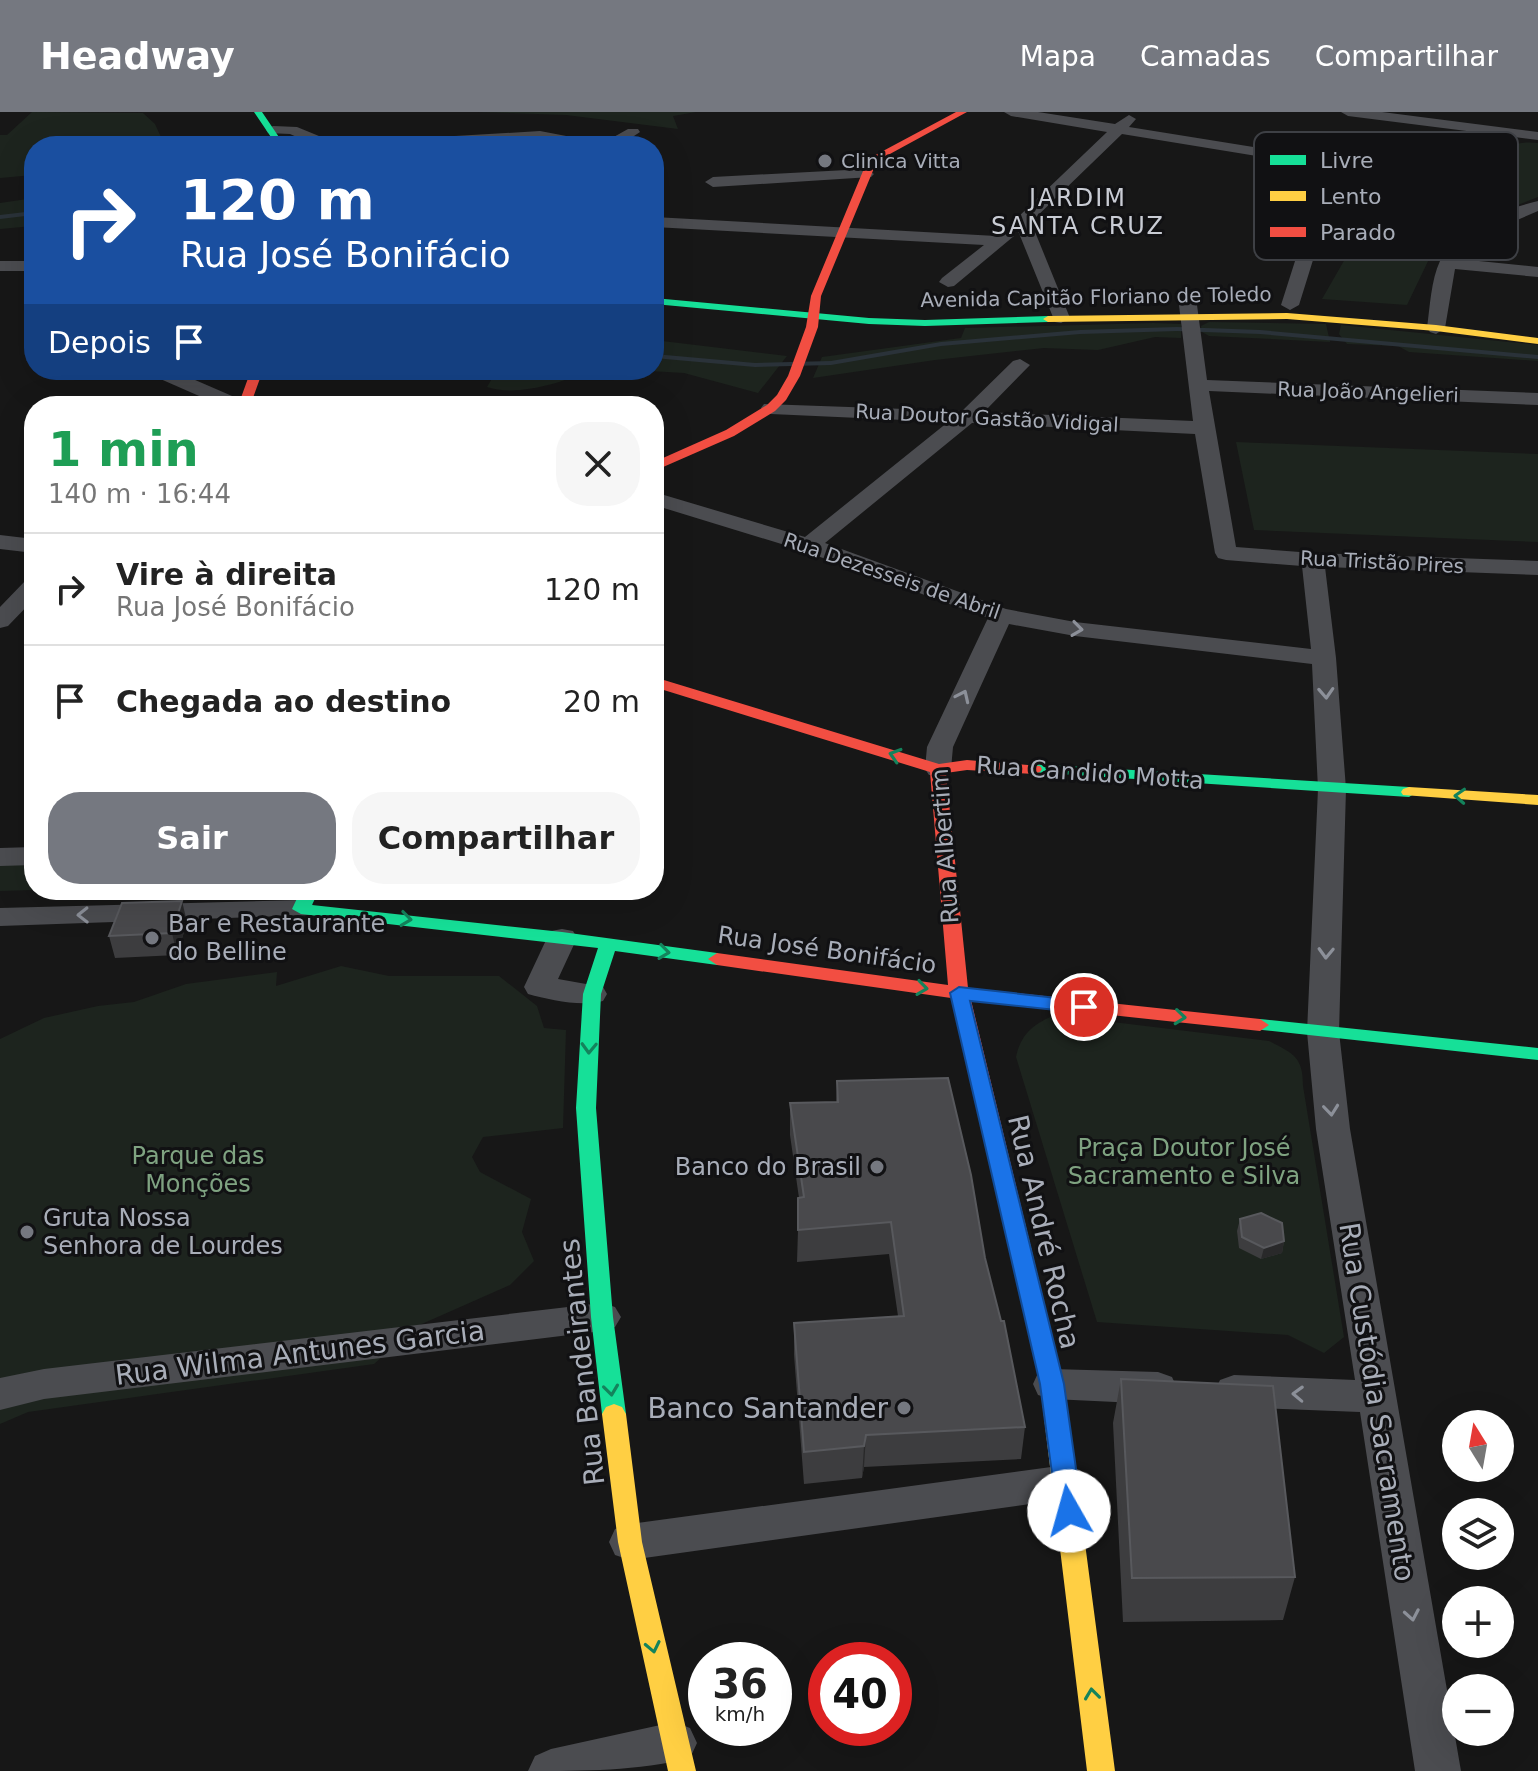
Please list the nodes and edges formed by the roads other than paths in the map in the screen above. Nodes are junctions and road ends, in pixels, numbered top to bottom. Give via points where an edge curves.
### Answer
1 (258, 112) edge
2 (963, 112) edge
3 (1011, 112) edge
4 (1136, 112) edge
5 (1348, 112) edge
6 (1528, 119) dead end
7 (1119, 129) junction
8 (633, 132) dead end
9 (1501, 132) edge
10 (1510, 132) edge
11 (1518, 134) edge
12 (276, 136) edge
13 (281, 136) edge
14 (306, 136) edge
15 (522, 136) edge
16 (545, 136) edge
17 (626, 136) edge
18 (1538, 136) edge
19 (1254, 150) edge
20 (866, 174) junction
21 (713, 182) dead end
22 (1538, 206) edge
23 (1518, 213) edge
24 (1022, 221) junction
25 (664, 223) edge
26 (841, 232) junction
27 (1001, 241) junction
28 (1304, 260) edge
29 (1449, 260) edge
30 (1447, 263) junction
31 (0, 266) edge
32 (24, 266) edge
33 (1538, 272) edge
34 (948, 282) dead end
35 (664, 291) edge
36 (664, 302) edge
37 (1290, 305) junction
38 (815, 311) junction
39 (1059, 313) junction
40 (1190, 320) junction
41 (1437, 323) junction
42 (1538, 331) edge
43 (1538, 341) edge
44 (1020, 365) dead end
45 (180, 380) edge
46 (1198, 385) junction
47 (217, 396) edge
48 (1538, 399) edge
49 (771, 408) junction
50 (966, 418) junction
51 (1204, 428) junction
52 (664, 463) edge
53 (664, 501) edge
54 (0, 542) edge
55 (24, 545) edge
56 (809, 545) junction
57 (1313, 560) junction
58 (1538, 568) edge
59 (24, 599) edge
60 (1001, 615) junction
61 (0, 621) edge
62 (1324, 658) junction
63 (664, 685) edge
64 (938, 769) junction
65 (1332, 789) junction
66 (1538, 800) edge
67 (24, 856) edge
68 (0, 857) edge
69 (289, 900) edge
70 (313, 900) edge
71 (0, 917) edge
72 (562, 938) junction
73 (608, 944) junction
74 (959, 993) junction
75 (592, 994) junction
76 (1323, 1032) junction
77 (1538, 1054) edge
78 (602, 1317) junction
79 (1052, 1384) junction
80 (0, 1394) edge
81 (1376, 1397) junction
82 (1066, 1482) junction
83 (630, 1542) junction
84 (678, 1757) edge
85 (551, 1771) edge
86 (1101, 1771) edge
87 (1438, 1771) edge

1 - 12 street
2 - 20 street via 873,159
3 - 7 street
4 - 7 street
5 - 9 street
6 - 10 street
7 - 19 street
7 - 24 street
8 - 17 street
11 - 18 street
13 - 14 street via 292,130
15 - 16 street
20 - 21 street
20 - 26 street
22 - 23 street
24 - 27 street
24 - 39 street
25 - 26 street
26 - 27 street
26 - 38 street
27 - 34 street
28 - 37 street
29 - 30 street
30 - 33 street
30 - 41 street
31 - 32 street
35 - 38 street, Avenida Capitão Floriano de Toledo
36 - 38 street, Avenida Capitão Floriano de Toledo
37 - 40 street, Avenida Capitão Floriano de Toledo
37 - 41 street, Avenida Capitão Floriano de Toledo
38 - 39 street, Avenida Capitão Floriano de Toledo via 925,323
38 - 49 street via 794,376
39 - 40 street, Avenida Capitão Floriano de Toledo
40 - 41 street, Avenida Capitão Floriano de Toledo via 1287,316
40 - 46 street
41 - 42 street, Avenida Capitão Floriano de Toledo
41 - 43 street, Avenida Capitão Floriano de Toledo
44 - 50 street
45 - 47 street
46 - 48 street, Rua João Angelieri
46 - 51 street
49 - 50 street, Rua Doutor Gastão Vidigal
49 - 52 street
50 - 51 street, Rua Doutor Gastão Vidigal
50 - 56 street
51 - 57 street, Rua Tristão Pires via 1226,553
53 - 56 street, Rua Dezesseis de Abril
54 - 55 street
56 - 60 street, Rua Dezesseis de Abril
57 - 58 street, Rua Tristão Pires
57 - 62 street, Rua Custódia Sacramento
59 - 61 street
60 -> 62 street, Rua Dezesseis de Abril via 1075,629
64 -> 60 street, Rua Albertim via 940,747
62 -> 65 street, Rua Custódia Sacramento
64 -> 63 street, Rua Candido Motta
64 - 65 street, Rua Candido Motta via 967,765
64 - 74 street, Rua Albertim
66 -> 65 street, Rua Candido Motta
65 -> 76 street, Rua Custódia Sacramento
67 - 68 street
69 -> 71 street
70 -> 72 street, Rua José Bonifácio
72 - 73 street, Rua José Bonifácio
72 - 75 street via 539,987
73 -> 74 street, Rua José Bonifácio
73 - 75 street, Rua Bandeirantes
74 -> 76 street, Rua José Bonifácio
74 - 79 street, Rua André Rocha
75 -> 78 street, Rua Bandeirantes via 586,1108
76 - 77 street, Rua José Bonifácio
76 -> 81 street, Rua Custódia Sacramento via 1333,1129
78 - 80 street, Rua Wilma Antunes Garcia via 44,1384
78 -> 83 street, Rua Bandeirantes
81 -> 79 street
79 - 82 street, Rua André Rocha
81 -> 87 street, Rua Custódia Sacramento
82 - 83 street
86 -> 82 street, Rua André Rocha
83 -> 84 street, Rua Bandeirantes
84 - 85 street

